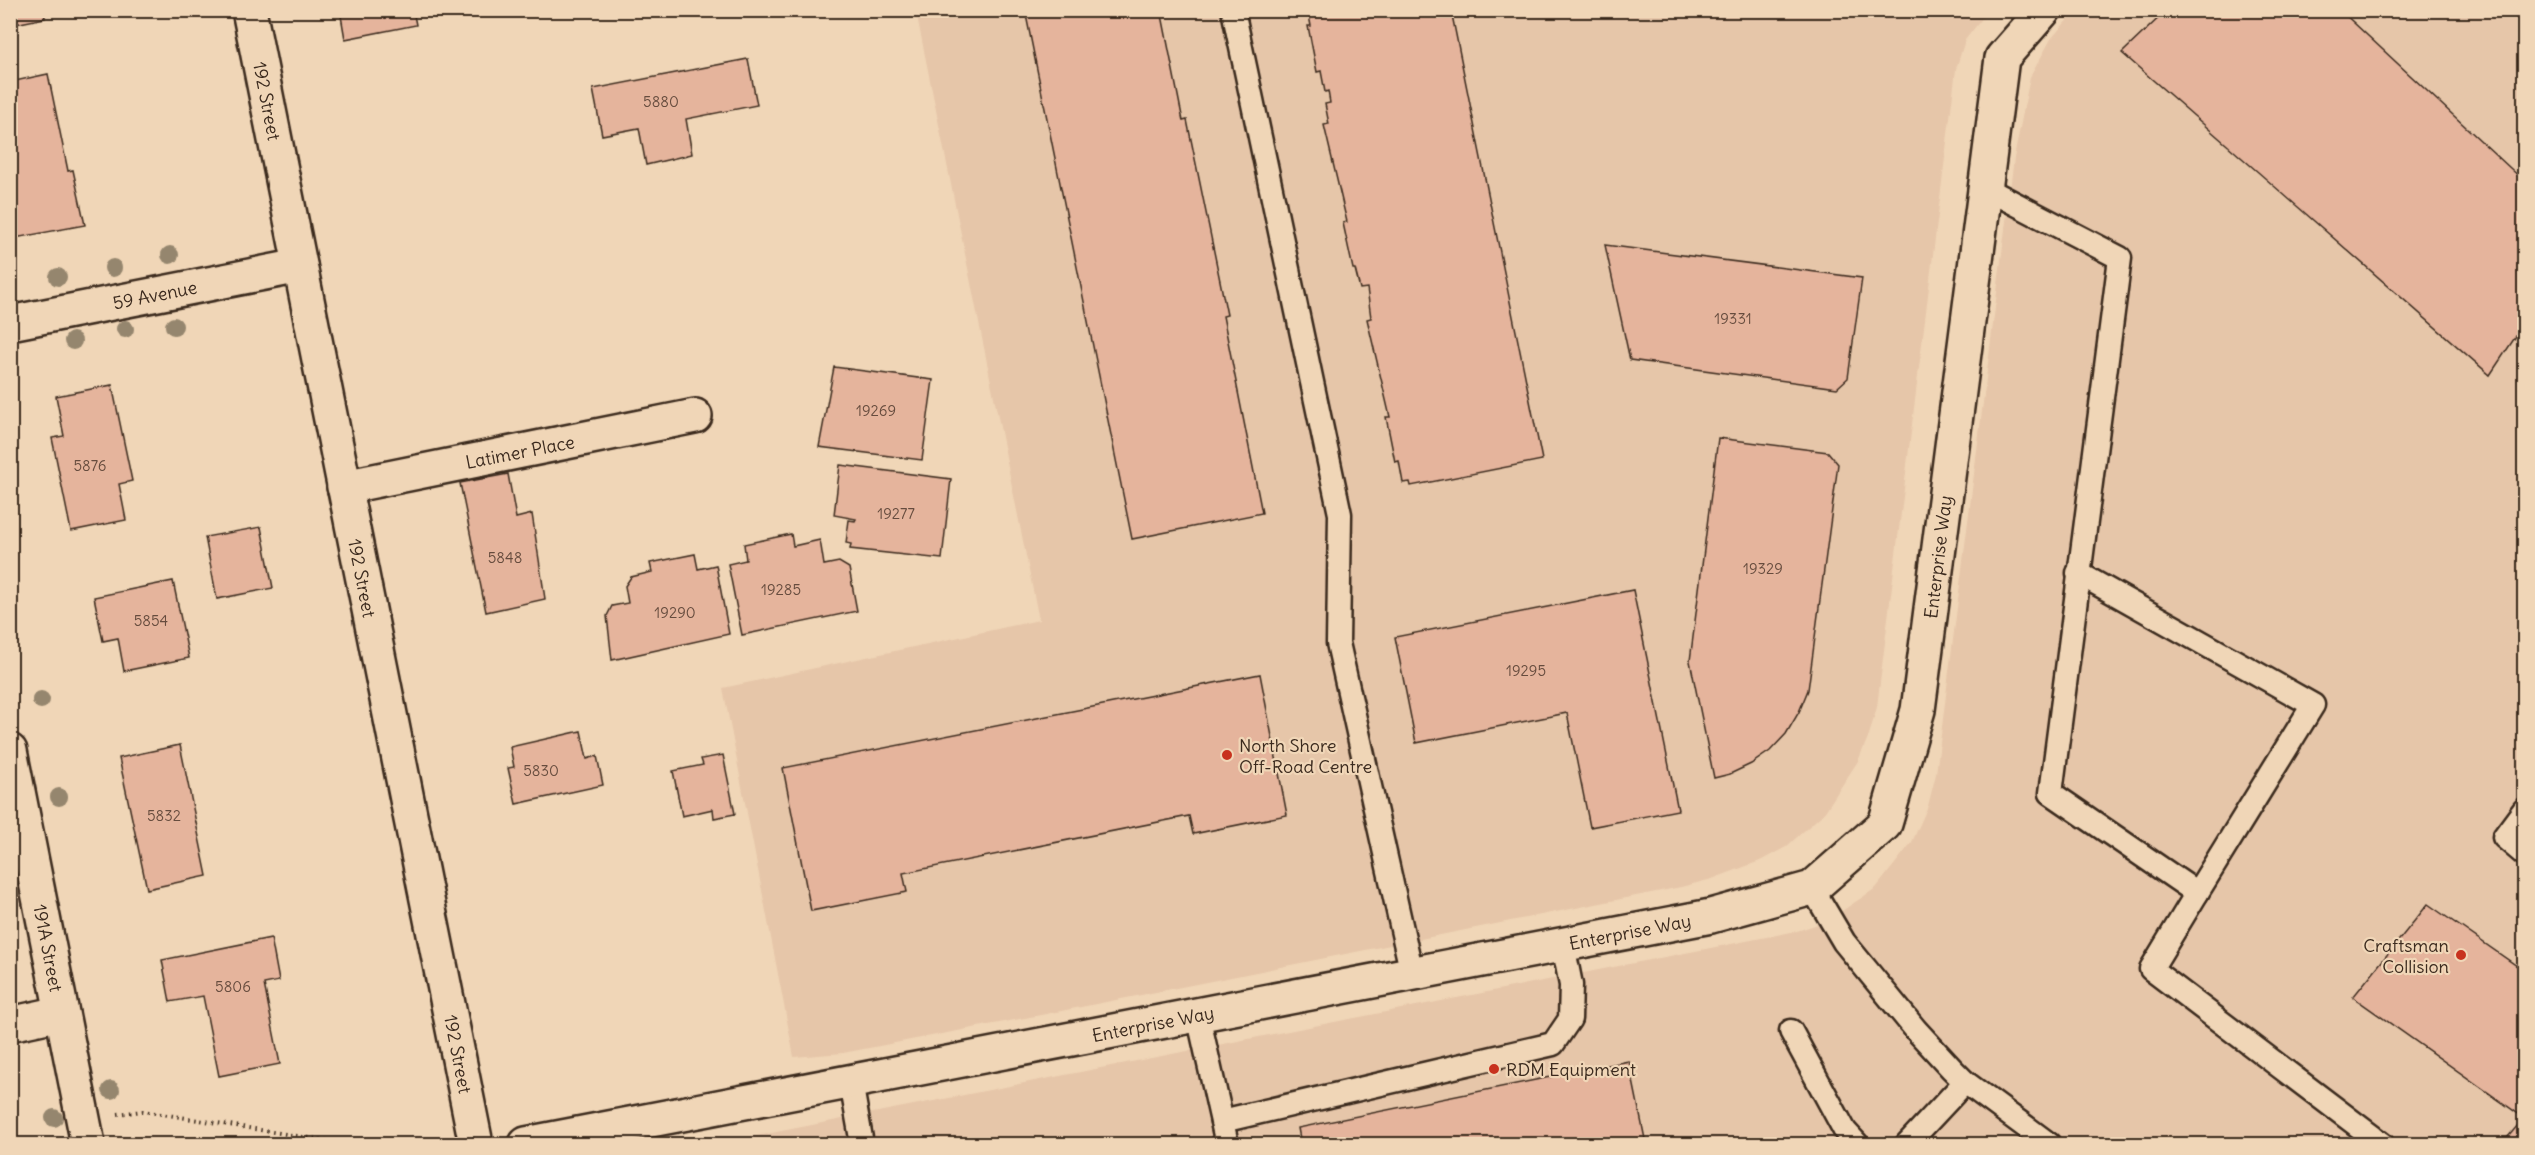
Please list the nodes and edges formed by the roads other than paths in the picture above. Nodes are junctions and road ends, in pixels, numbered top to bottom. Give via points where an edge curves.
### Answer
1 (249, 10) edge
2 (1233, 10) edge
3 (2044, 10) edge
4 (1985, 188) junction
5 (300, 266) junction
6 (10, 323) edge
7 (695, 416) dead end
8 (344, 487) junction
9 (2078, 573) junction
10 (10, 752) edge
11 (2524, 810) edge
12 (2524, 854) edge
13 (1812, 888) junction
14 (2197, 893) junction
15 (1563, 945) junction
16 (1412, 974) junction
17 (61, 1013) junction
18 (1198, 1015) junction
19 (10, 1024) edge
20 (1791, 1031) dead end
21 (851, 1082) junction
22 (1965, 1082) junction
23 (1222, 1121) junction
24 (88, 1144) edge
25 (476, 1144) edge
26 (526, 1144) edge
27 (862, 1144) edge
28 (1227, 1144) edge
29 (1857, 1144) edge
30 (1907, 1144) edge
31 (2049, 1144) edge
32 (2382, 1144) edge

1 - 5 street, 192 Street
2 - 16 lane via 1340,514 1338,643
3 - 4 street, Enterprise Way via 2002,58
4 - 9 lane via 2120,258
4 - 13 street, Enterprise Way via 1918,710 1885,824
5 - 6 street, 59 Avenue
5 - 8 street, 192 Street
7 - 8 street, Latimer Place
8 - 25 street, 192 Street
9 - 14 lane via 2051,793
9 - 14 lane via 2313,705
10 - 17 street, 191A Street
11 - 12 lane via 2504,837
13 - 15 street, Enterprise Way via 1712,916
13 - 22 lane via 1844,942 1916,1030
14 - 32 lane via 2151,969
15 - 16 street, Enterprise Way
15 - 23 lane via 1571,985 1570,1019 1553,1044
16 - 18 street, Enterprise Way
17 - 19 street
17 - 24 street, 191A Street
18 - 21 street, Enterprise Way
18 - 23 lane
20 - 29 lane via 1845,1131
21 - 26 street, Enterprise Way
21 - 27 lane
22 - 30 lane
22 - 31 lane
23 - 28 lane

